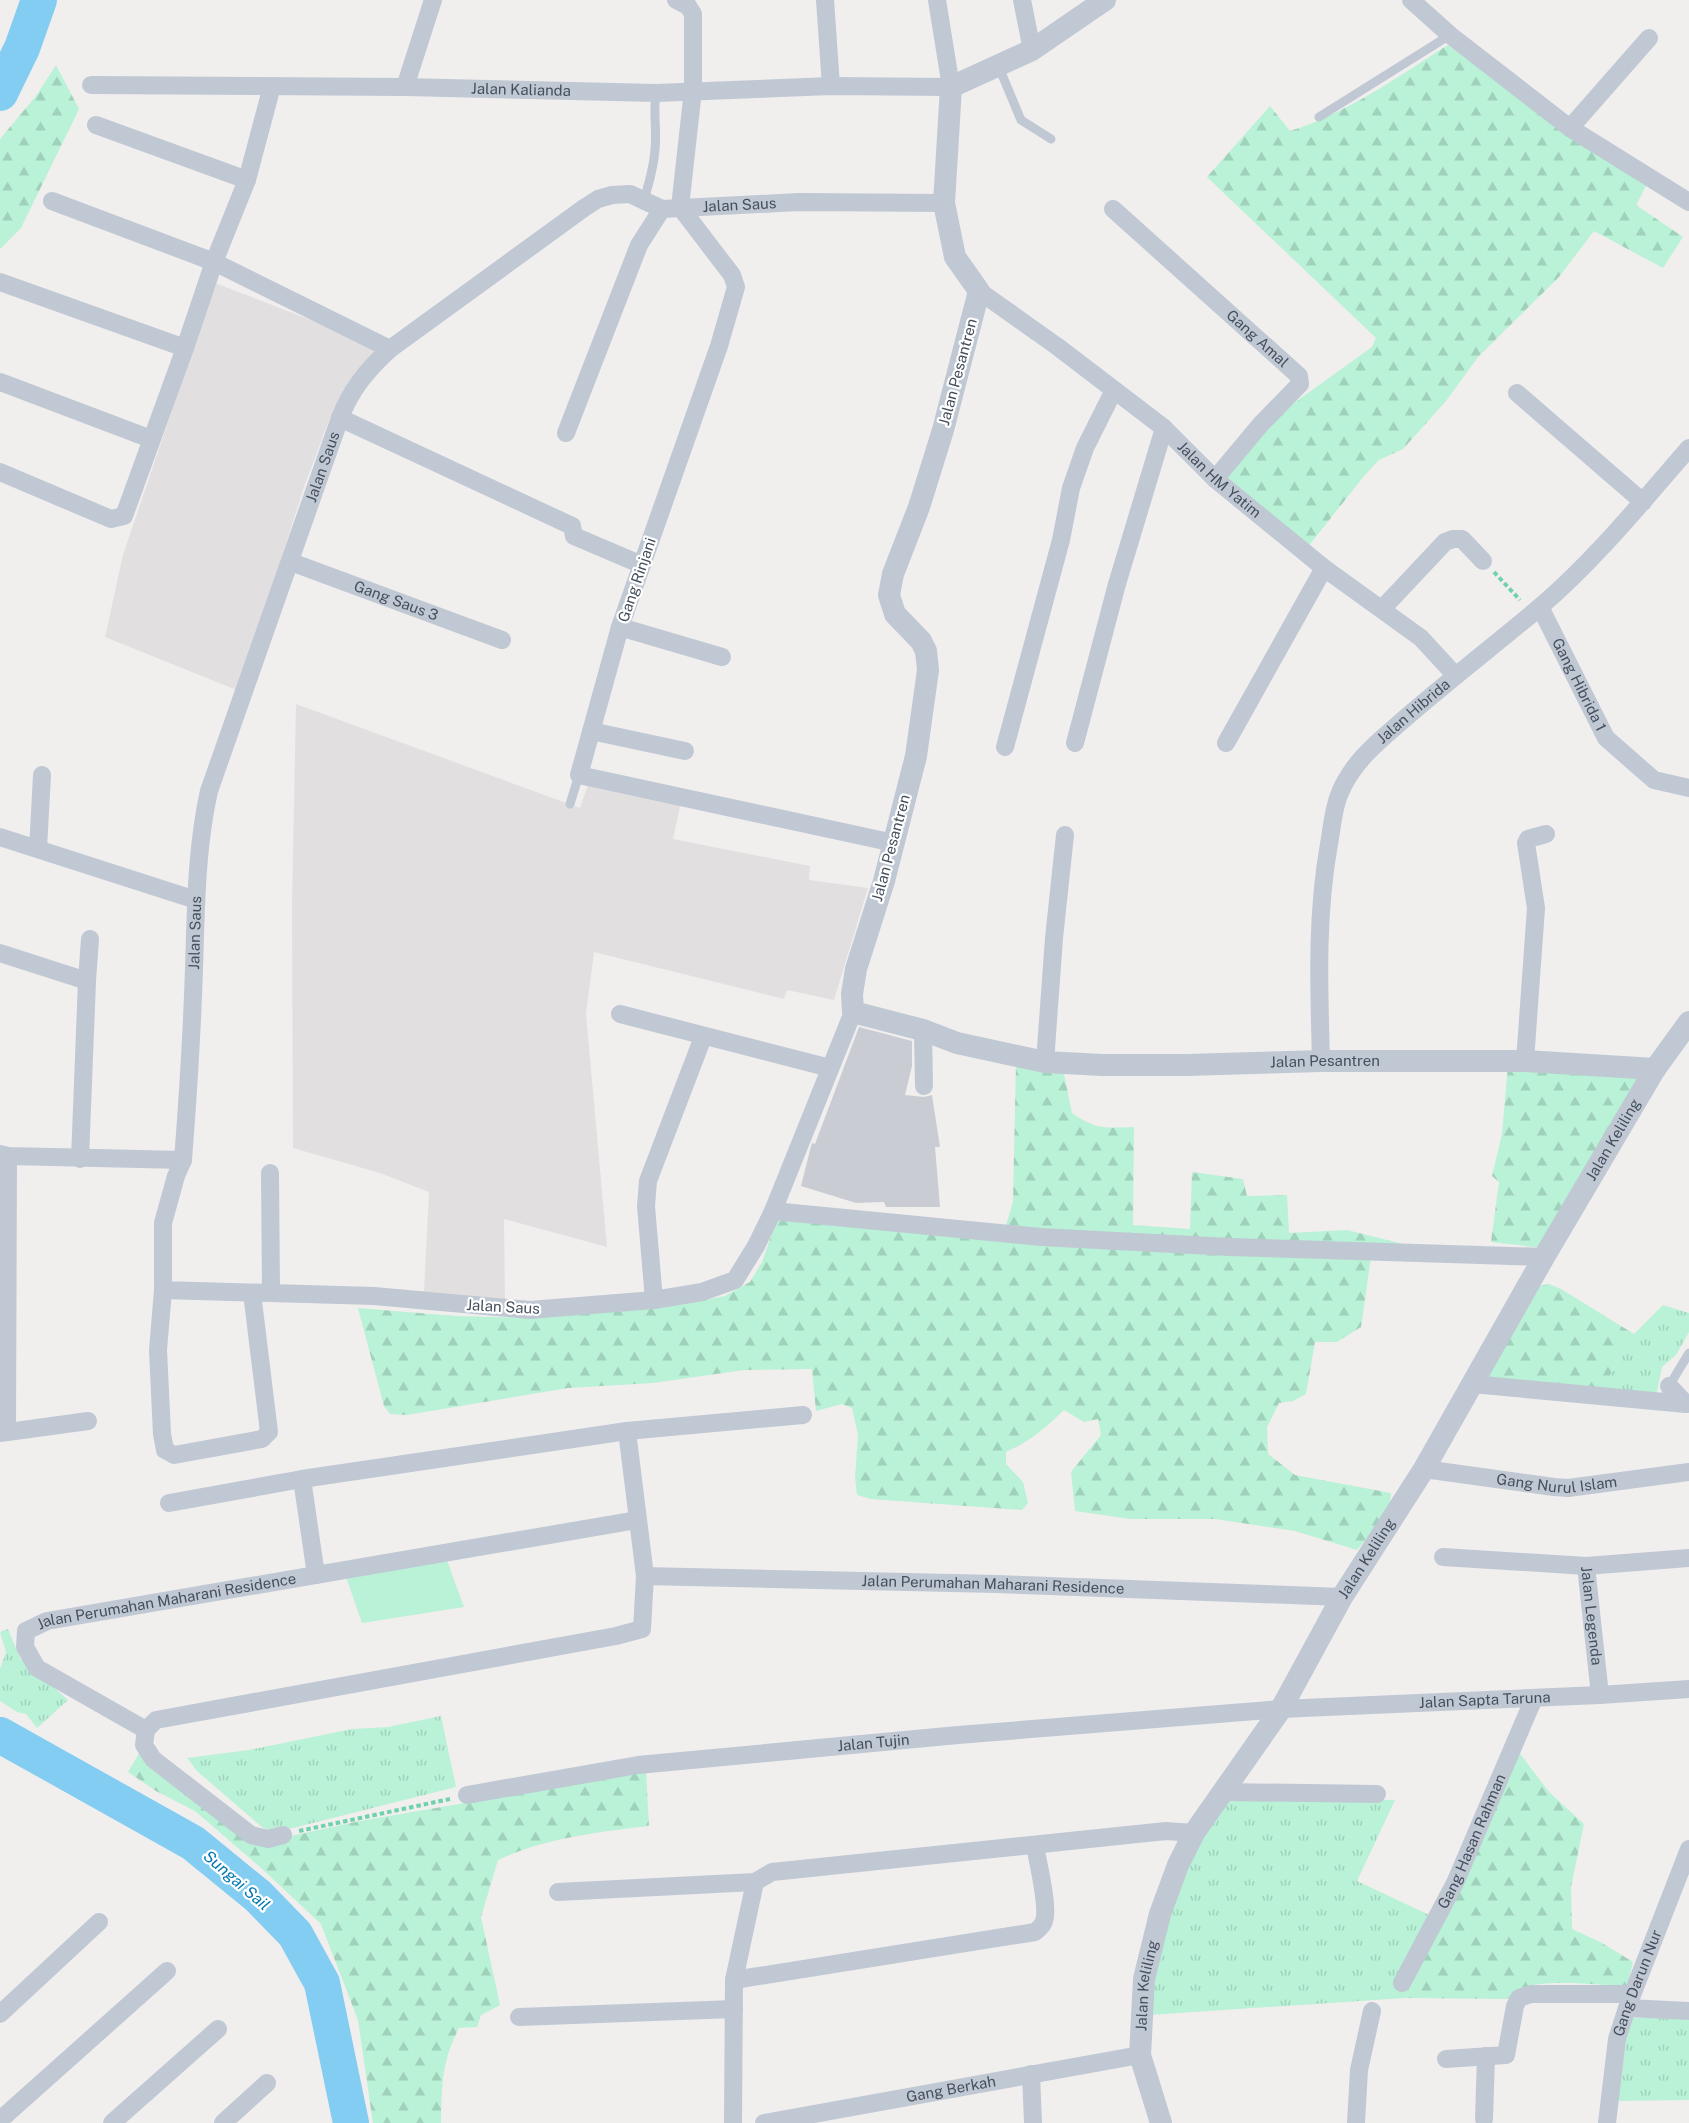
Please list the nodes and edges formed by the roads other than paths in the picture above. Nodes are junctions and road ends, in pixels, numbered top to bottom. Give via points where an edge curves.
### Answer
1 (433, 0) edge
2 (676, 0) edge
3 (825, 0) edge
4 (937, 0) edge
5 (1022, 0) edge
6 (1105, 0) edge
7 (1411, 0) edge
8 (1450, 35) junction
9 (1650, 38) dead end
10 (1032, 50) junction
11 (998, 65) junction
12 (91, 85) dead end
13 (272, 86) junction
14 (831, 86) junction
15 (405, 87) junction
16 (951, 87) junction
17 (693, 90) junction
18 (656, 93) junction
19 (1319, 117) dead end
20 (96, 125) dead end
21 (1570, 128) junction
22 (1051, 139) dead end
23 (247, 180) junction
24 (644, 200) junction
25 (52, 201) dead end
26 (1689, 202) edge
27 (945, 203) junction
28 (671, 208) junction
29 (1113, 209) dead end
30 (214, 262) junction
31 (0, 282) edge
32 (979, 291) junction
33 (185, 348) junction
34 (390, 349) junction
35 (0, 382) edge
36 (1114, 390) junction
37 (1517, 393) dead end
38 (340, 418) junction
39 (1164, 428) junction
40 (566, 433) dead end
41 (151, 440) junction
42 (1689, 447) edge
43 (0, 472) edge
44 (1215, 479) junction
45 (1643, 502) junction
46 (1483, 561) road end
47 (291, 562) junction
48 (642, 565) junction
49 (1324, 568) junction
50 (1382, 609) junction
51 (1536, 610) junction
52 (620, 627) junction
53 (502, 640) dead end
54 (722, 657) dead end
55 (1455, 675) junction
56 (591, 730) junction
57 (1075, 743) dead end
58 (1226, 743) dead end
59 (1005, 747) dead end
60 (685, 751) dead end
61 (579, 774) junction
62 (42, 775) dead end
63 (1689, 788) edge
64 (570, 804) dead end
65 (1546, 834) dead end
66 (1065, 835) dead end
67 (0, 837) edge
68 (894, 843) junction
69 (38, 849) junction
70 (196, 900) junction
71 (90, 939) dead end
72 (0, 953) edge
73 (87, 981) junction
74 (853, 1012) junction
75 (620, 1014) dead end
76 (1689, 1022) edge
77 (923, 1030) junction
78 (703, 1037) junction
79 (1321, 1061) junction
80 (1525, 1061) junction
81 (1045, 1062) junction
82 (830, 1068) junction
83 (1654, 1069) junction
84 (924, 1086) dead end
85 (4, 1155) edge
86 (81, 1158) junction
87 (183, 1160) junction
88 (270, 1173) dead end
89 (773, 1210) junction
90 (1544, 1257) junction
91 (163, 1290) junction
92 (271, 1292) junction
93 (252, 1293) junction
94 (654, 1300) junction
95 (1689, 1353) edge
96 (1472, 1384) junction
97 (1669, 1386) joint
98 (803, 1415) dead end
99 (88, 1421) dead end
100 (627, 1431) junction
101 (3, 1432) edge
102 (1424, 1469) junction
103 (1689, 1472) edge
104 (302, 1479) junction
105 (169, 1503) dead end
106 (637, 1520) junction
107 (1443, 1557) dead end
108 (1689, 1558) edge
109 (1586, 1566) junction
110 (316, 1575) junction
111 (645, 1576) junction
112 (1342, 1597) junction
113 (1689, 1689) edge
114 (1600, 1695) junction
115 (1534, 1698) junction
116 (1281, 1709) junction
117 (146, 1730) junction
118 (1224, 1792) junction
119 (1377, 1794) dead end
120 (467, 1795) road end
121 (1194, 1833) junction
122 (283, 1835) road end
123 (1035, 1846) junction
124 (1689, 1849) edge
125 (755, 1882) junction
126 (558, 1892) dead end
127 (99, 1922) dead end
128 (167, 1971) dead end
129 (734, 1980) junction
130 (1402, 1983) dead end
131 (1629, 2001) junction
132 (735, 2009) junction
133 (1372, 2011) dead end
134 (1689, 2011) edge
135 (0, 2014) edge
136 (519, 2017) dead end
137 (218, 2028) dead end
138 (1140, 2055) junction
139 (1486, 2056) junction
140 (1446, 2059) dead end
141 (1031, 2074) junction
142 (267, 2083) dead end
143 (1484, 2119) dead end
144 (0, 2120) edge
145 (112, 2123) edge
146 (223, 2123) edge
147 (733, 2123) edge
148 (764, 2123) edge
149 (1033, 2123) edge
150 (1161, 2123) edge
151 (1356, 2123) edge
152 (1607, 2123) edge

1 - 15 street
2 - 17 street via 693,14
3 - 14 street
4 - 16 street
5 - 10 street
6 - 10 street
7 - 8 street
8 - 19 lane
8 - 21 street
9 - 21 street
10 - 11 street
11 - 16 street
11 - 22 lane via 1021,120
12 - 13 street, Jalan Kalianda
13 - 15 street, Jalan Kalianda
13 - 23 street
14 - 16 street, Jalan Kalianda
14 - 17 street, Jalan Kalianda
15 - 18 street, Jalan Kalianda
16 - 27 street
17 - 18 street, Jalan Kalianda
17 - 28 street
18 - 24 lane via 656,147
20 - 23 street
21 - 26 street
23 - 30 street
24 - 28 street, Jalan Saus
24 - 34 street, Jalan Saus via 630,194 598,199
25 - 30 street
27 - 28 street, Jalan Saus via 799,202
27 - 32 street via 955,257
28 - 40 street via 639,245
28 - 48 street, Gang Rinjani via 732,275 735,287 719,346
29 - 44 street, Gang Amal via 1299,376 1300,384
30 - 33 street
30 - 34 street
31 - 33 street
32 - 36 street, Jalan HM Yatim
32 - 68 street, Jalan Pesantren via 943,430 892,574 889,595 895,614 921,641 928,660 916,756
33 - 41 street
34 - 38 street, Jalan Saus via 357,384
35 - 41 street
36 - 39 street, Jalan HM Yatim
36 - 59 street via 1085,447 1071,488 1061,540
37 - 45 street
38 - 47 street, Jalan Saus
38 - 48 street via 572,526 574,536
39 - 44 street, Jalan HM Yatim
39 - 57 street
41 - 43 street via 124,516 117,519
42 - 45 street, Jalan Hibrida
44 - 49 street, Jalan HM Yatim
45 - 51 street, Jalan Hibrida via 1572,578
46 - 50 street via 1462,539 1445,542
47 - 53 street, Gang Saus 3
47 - 70 street, Jalan Saus via 209,791
48 - 52 street, Gang Rinjani
49 - 50 street, Jalan HM Yatim
49 - 58 street
50 - 55 street, Jalan HM Yatim via 1421,638
51 - 55 street, Jalan Hibrida
51 - 63 street, Gang Hibrida 1 via 1606,738 1654,780
52 - 54 street
52 - 56 street, Gang Rinjani
55 - 79 street, Jalan Hibrida via 1364,753 1339,795 1320,911
56 - 60 street
56 - 61 street, Gang Rinjani
61 - 64 lane
61 - 68 street
62 - 69 street
65 - 80 street via 1532,837 1526,843 1536,908
66 - 81 street
67 - 69 street
68 - 74 street, Jalan Pesantren via 856,969
69 - 70 street
70 - 87 street, Jalan Saus
71 - 73 street
72 - 73 street
73 - 86 street
74 - 77 street, Jalan Pesantren
74 - 82 street, Jalan Saus
75 - 78 street
76 - 83 street, Jalan Keliling
77 - 81 street, Jalan Pesantren via 957,1043
77 - 84 street
78 - 82 street
78 - 94 street via 648,1181 646,1206
79 - 80 street, Jalan Pesantren
79 - 81 street, Jalan Pesantren via 1186,1065
80 - 83 street, Jalan Pesantren
82 - 89 street, Jalan Saus
83 - 90 street, Jalan Keliling
85 - 86 street
85 - 101 street
86 - 87 street
87 - 91 street, Jalan Saus via 163,1223
88 - 92 street
89 - 90 street via 1041,1237
89 - 94 street, Jalan Saus via 735,1280 702,1292
90 - 96 street, Jalan Keliling
91 - 93 street, Jalan Saus
91 - 93 street via 158,1350 162,1434 165,1450 174,1455 262,1439 269,1432
92 - 93 street, Jalan Saus
92 - 94 street, Jalan Saus via 374,1296 530,1310
95 - 97 lane
96 - 97 street via 1686,1404
96 - 102 street, Jalan Keliling
98 - 100 street
99 - 101 street
100 - 104 street
100 - 106 street
102 - 103 street, Gang Nurul Islam via 1568,1488
102 - 112 street, Jalan Keliling
104 - 105 street
104 - 110 street
106 - 110 street, Jalan Perumahan Maharani Residence
106 - 111 street
107 - 109 street
108 - 109 street, Jalan Legenda
109 - 114 street, Jalan Legenda
110 - 117 street, Jalan Perumahan Maharani Residence via 47,1621 26,1631 25,1647 37,1668
111 - 112 street, Jalan Perumahan Maharani Residence
111 - 117 street via 642,1629 156,1720
112 - 116 street, Jalan Keliling
113 - 114 street, Jalan Sapta Taruna
114 - 115 street, Jalan Sapta Taruna
115 - 116 street, Jalan Sapta Taruna
115 - 130 street, Gang Hasan Rahman via 1455,1883
116 - 118 street, Jalan Keliling
116 - 120 street, Jalan Tujin via 638,1765
117 - 122 street via 144,1745 153,1759 251,1835 268,1839
118 - 119 street
118 - 121 street, Jalan Keliling
121 - 123 street via 1166,1831
121 - 138 street, Jalan Keliling via 1178,1864 1149,1958 1144,1979
123 - 125 street via 772,1872
123 - 129 street via 1045,1910 1044,1921 1035,1932
124 - 131 street, Gang Darun Nur
125 - 126 street
125 - 129 street
127 - 135 street
128 - 144 street
129 - 132 street
131 - 134 street
131 - 139 street via 1531,1994 1520,1998 1506,2055
131 - 152 street, Gang Darun Nur via 1617,2039
132 - 136 street
132 - 147 street
133 - 151 street via 1359,2070
137 - 145 street
138 - 141 street, Gang Berkah
138 - 150 street, Jalan Keliling
139 - 140 street
139 - 143 street
141 - 148 street, Gang Berkah
141 - 149 street
142 - 146 street

